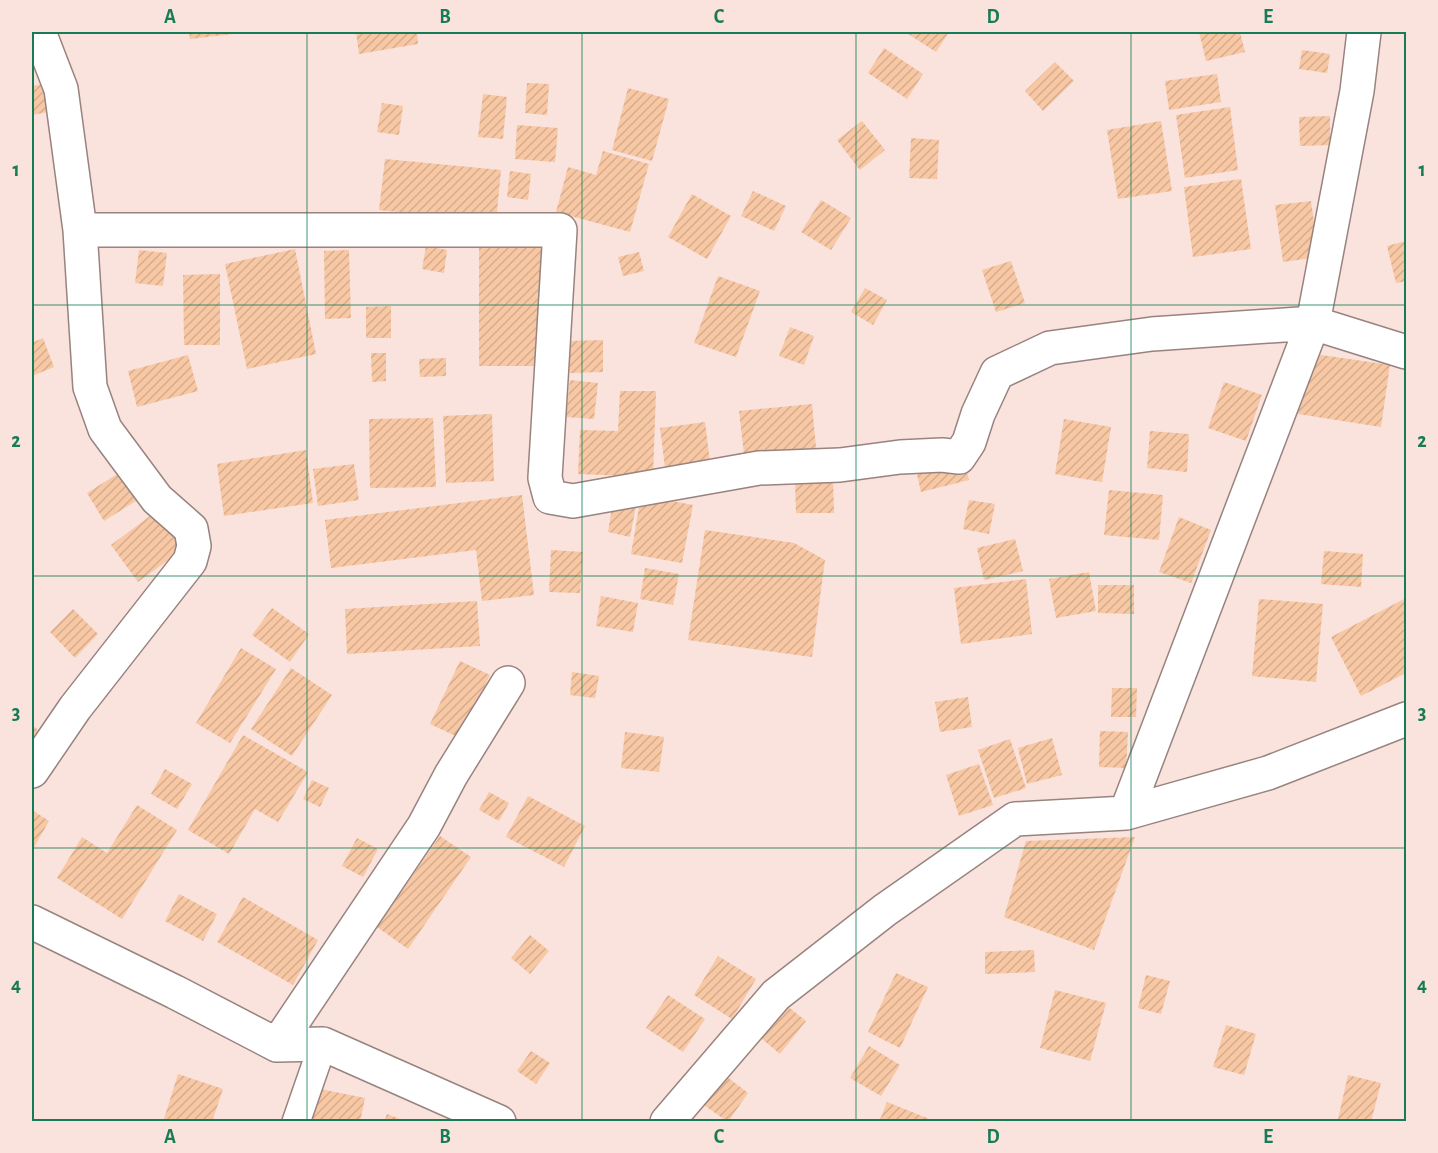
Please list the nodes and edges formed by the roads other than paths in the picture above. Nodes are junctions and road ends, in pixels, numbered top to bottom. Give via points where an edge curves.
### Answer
1 (39, 32) edge
2 (1364, 32) edge
3 (80, 230) junction
4 (1313, 323) junction
5 (1407, 352) edge
6 (508, 683) dead end
7 (1407, 719) edge
8 (32, 771) edge
9 (1126, 813) junction
10 (32, 922) edge
11 (323, 1044) junction
12 (277, 1045) junction
13 (296, 1122) edge
14 (499, 1122) edge
15 (667, 1122) edge

1 - 3 street via 61,88
2 - 4 street via 1357,91
3 - 4 street via 560,230 545,478 550,497 573,501 759,468 959,457 997,373 1050,348 1152,334
3 - 8 street via 90,387 105,429 157,499 191,529 194,546 190,561 75,708
4 - 5 street
4 - 9 street
6 - 12 street via 424,826
7 - 9 street via 1268,773
9 - 15 street via 1015,819 885,910 776,995
10 - 12 street
11 - 12 street
11 - 13 lane
11 - 14 street

